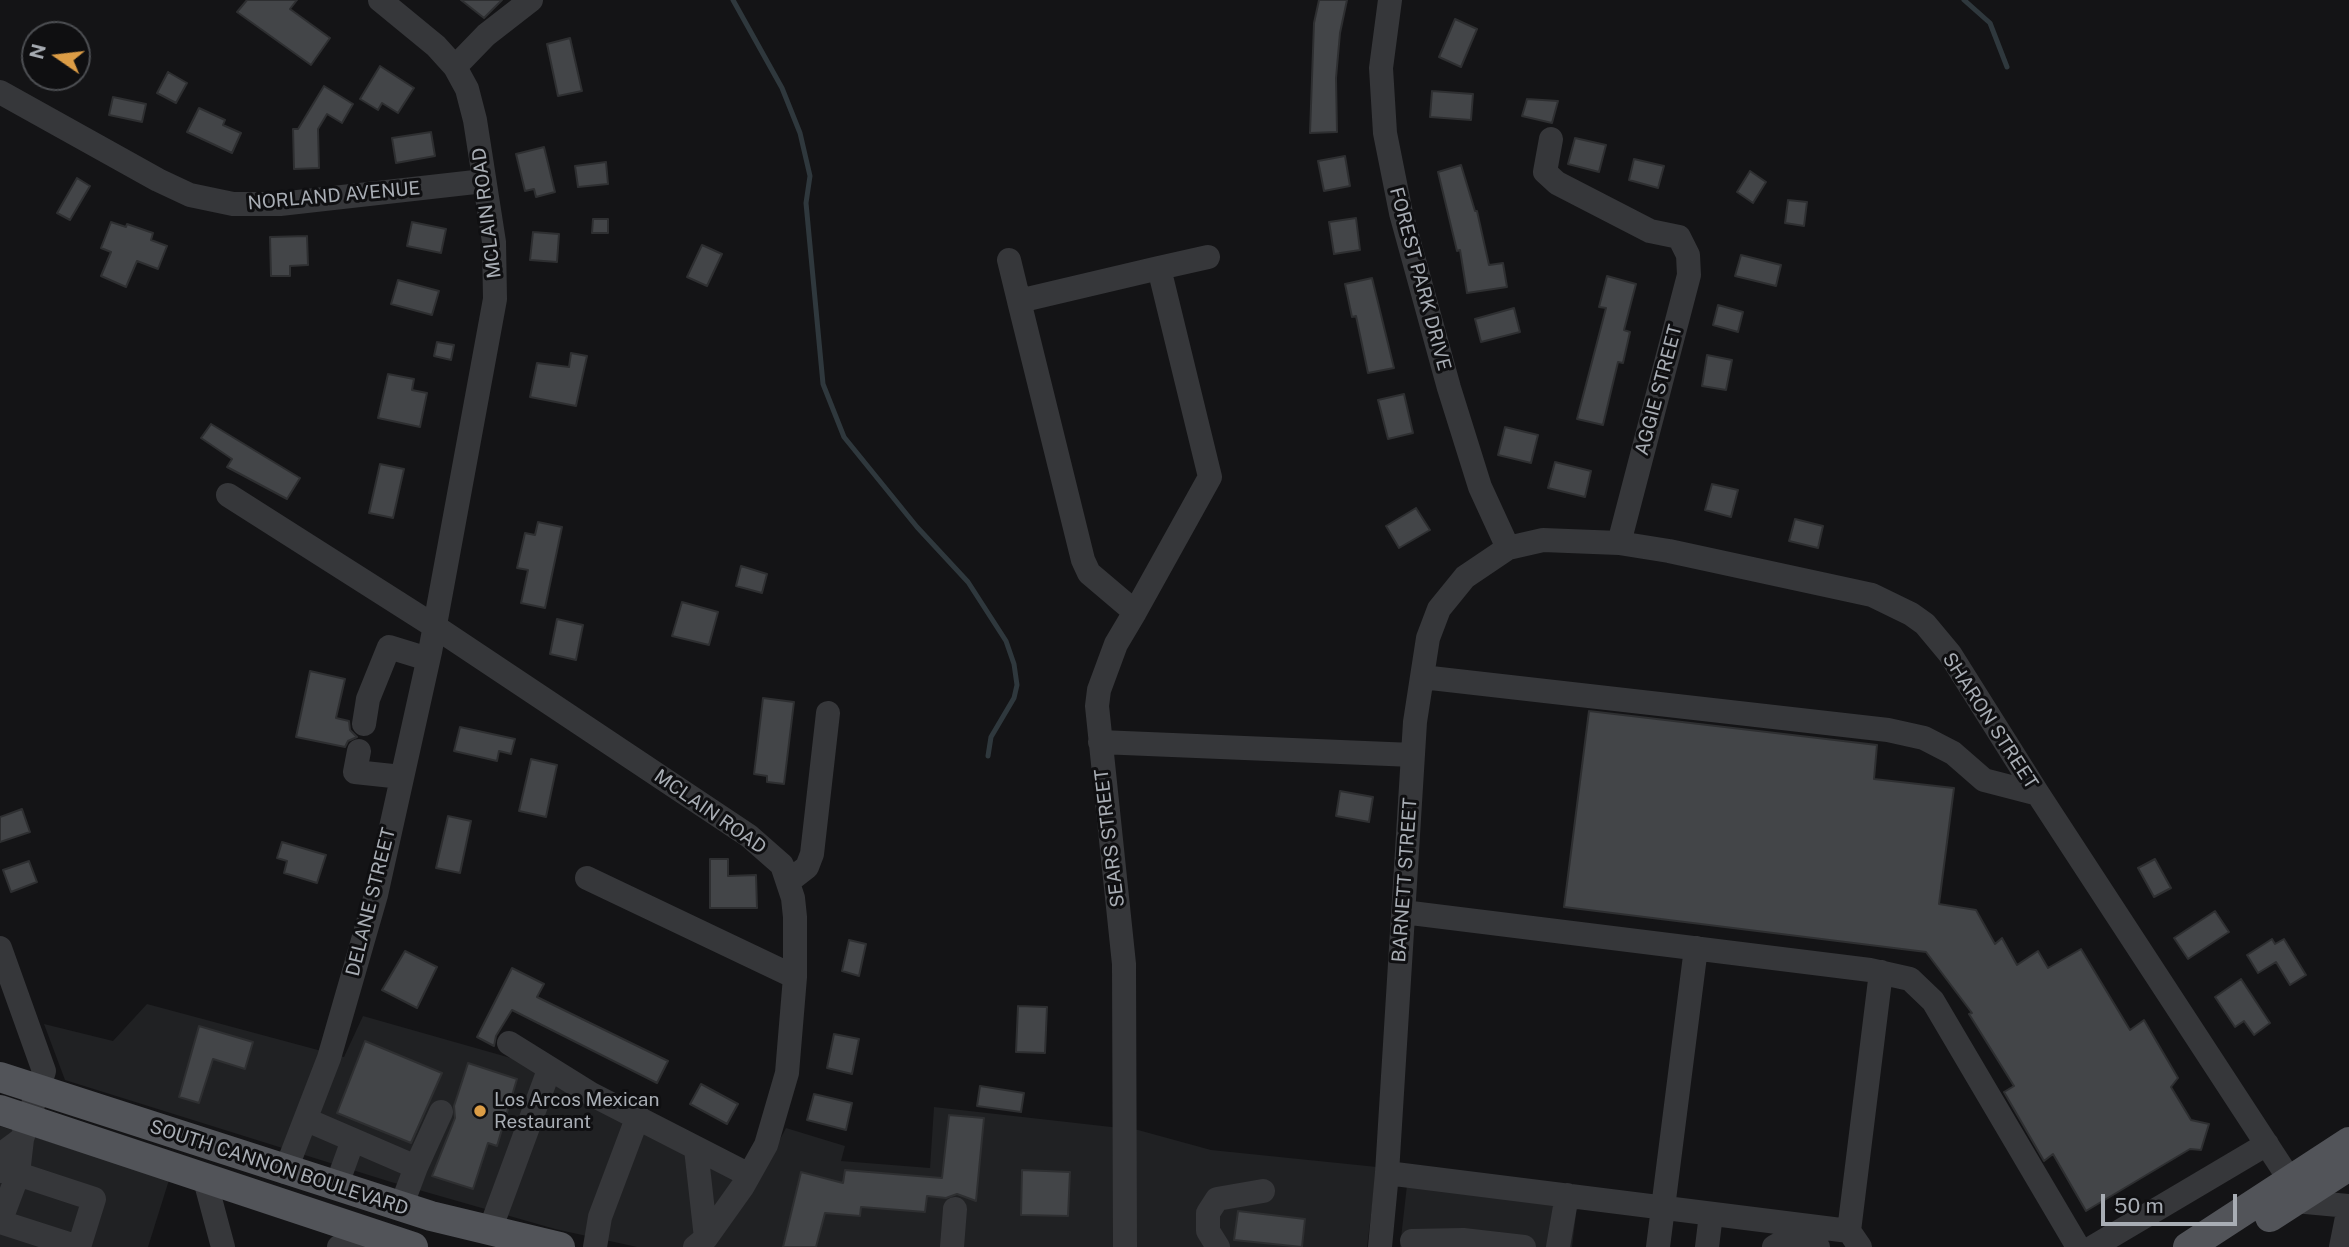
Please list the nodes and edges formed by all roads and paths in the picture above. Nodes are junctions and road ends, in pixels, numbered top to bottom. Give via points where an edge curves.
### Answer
1 (380, 0) edge
2 (531, 0) edge
3 (1390, 0) edge
4 (454, 67) junction
5 (0, 92) edge
6 (1551, 139) dead end
7 (484, 181) junction
8 (1208, 257) dead end
9 (1009, 260) dead end
10 (1159, 268) junction
11 (1019, 301) junction
12 (228, 495) dead end
13 (1619, 543) junction
14 (1507, 548) junction
15 (1135, 612) junction
16 (434, 626) junction
17 (428, 659) junction
18 (1422, 677) junction
19 (828, 713) dead end
20 (364, 724) dead end
21 (1100, 742) junction
22 (1413, 755) junction
23 (357, 761) dead end
24 (402, 777) junction
25 (2038, 794) junction
26 (587, 878) dead end
27 (789, 881) junction
28 (1403, 912) junction
29 (0, 948) edge
30 (1696, 948) junction
31 (1881, 972) junction
32 (795, 977) junction
33 (509, 1043) dead end
34 (550, 1070) junction
35 (0, 1077) edge
36 (39, 1091) junction
37 (0, 1110) edge
38 (441, 1112) dead end
39 (638, 1116) junction
40 (307, 1120) junction
41 (26, 1129) junction
42 (353, 1140) junction
43 (2349, 1142) edge
44 (2267, 1144) junction
45 (696, 1149) junction
46 (6, 1164) edge
47 (2349, 1166) edge
48 (416, 1167) junction
49 (285, 1172) junction
50 (1387, 1173) junction
51 (749, 1175) junction
52 (205, 1180) junction
53 (336, 1187) junction
54 (1264, 1191) dead end
55 (2293, 1191) junction
56 (1567, 1195) junction
57 (401, 1207) junction
58 (1662, 1207) junction
59 (2349, 1207) edge
60 (955, 1209) dead end
61 (1712, 1214) junction
62 (490, 1230) junction
63 (366, 1233) junction
64 (1381, 1236) edge
65 (1855, 1239) edge
66 (700, 1243) edge
67 (1412, 1244) edge
68 (78, 1247) edge
69 (223, 1247) edge
70 (339, 1247) edge
71 (413, 1247) edge
72 (561, 1247) edge
73 (595, 1247) edge
74 (952, 1247) edge
75 (1125, 1247) edge
76 (1219, 1247) edge
77 (1524, 1247) edge
78 (1558, 1247) edge
79 (1657, 1247) edge
80 (1707, 1247) edge
81 (1774, 1247) edge
82 (1818, 1247) edge
83 (2078, 1247) edge
84 (2093, 1247) edge
85 (2188, 1247) edge
86 (2223, 1247) edge
87 (2340, 1247) edge

1 - 4 street, MCLAIN ROAD
2 - 4 street
3 - 14 street, FOREST PARK DRIVE via 1381,68 1385,133 1401,213 1448,388 1480,487
4 - 7 street, MCLAIN ROAD via 467,89
5 - 7 street, NORLAND AVENUE via 158,180 190,195 233,204 280,204
6 - 13 street, AGGIE STREET via 1545,172 1557,183 1650,231 1679,237 1688,255 1689,275
7 - 16 street, MCLAIN ROAD via 494,242 495,299
8 - 10 street
9 - 11 street
10 - 11 street
10 - 15 street via 1210,477
11 - 15 street via 1083,560 1089,573
12 - 16 street, MCLAIN ROAD
13 - 14 street, SHARON STREET via 1543,540
13 - 25 street, SHARON STREET via 1872,595 1911,614 1950,654
14 - 18 street, BARNETT STREET via 1465,577 1439,609 1427,638
15 - 21 street via 1116,644 1099,690
16 - 17 street, DELANE STREET
16 - 27 street, MCLAIN ROAD via 749,836 782,865
17 - 20 street via 389,647 368,699
17 - 24 street, DELANE STREET
18 - 22 street, BARNETT STREET
18 - 25 street via 1888,730 1923,738 1953,752 1983,780
19 - 27 street via 812,854 807,867
21 - 22 street, SEARS STREET
21 - 75 street, SEARS STREET via 1124,964
22 - 28 street, BARNETT STREET
23 - 24 street
24 - 40 street, DELANE STREET via 376,895
25 - 44 street, SHARON STREET
26 - 32 street
27 - 32 street, MCLAIN ROAD
28 - 30 street
28 - 50 street, BARNETT STREET
29 - 36 street via 44,1071
30 - 31 street
30 - 58 street
31 - 65 street
31 - 83 street via 1910,979 1933,1000
32 - 51 street, MCLAIN ROAD via 787,1073 766,1145
33 - 34 street
34 - 39 street
34 - 62 street
35 - 36 main road, SOUTH CANNON BOULEVARD
36 - 41 street
36 - 49 main road, SOUTH CANNON BOULEVARD
37 - 41 main road, SOUTH CANNON BOULEVARD
38 - 48 street
39 - 45 street
39 - 73 street via 600,1217
40 - 42 street
40 - 49 street, DELANE STREET
41 - 46 street
41 - 52 main road, SOUTH CANNON BOULEVARD
42 - 48 street
42 - 53 street
43 - 55 main road
44 - 55 street, SHARON STREET
44 - 84 street
45 - 51 street
45 - 66 street
46 - 68 street via 0,1222
46 - 68 street via 94,1199
47 - 55 main road
48 - 57 street
49 - 53 main road, SOUTH CANNON BOULEVARD
50 - 56 street
50 - 64 street, BARNETT STREET
51 - 66 street, MCLAIN ROAD
52 - 63 main road, SOUTH CANNON BOULEVARD
52 - 69 street
53 - 57 main road, SOUTH CANNON BOULEVARD
54 - 76 street via 1217,1199 1208,1213 1208,1231
55 - 59 street
55 - 85 main road
55 - 86 main road
56 - 58 street
56 - 78 street
57 - 62 main road, SOUTH CANNON BOULEVARD
58 - 61 street
58 - 79 street
59 - 87 street
60 - 74 street
61 - 65 street
61 - 80 street
62 - 72 main road, SOUTH CANNON BOULEVARD
63 - 70 street
63 - 71 main road, SOUTH CANNON BOULEVARD
64 - 67 street via 1405,1233
67 - 77 street via 1463,1240
81 - 82 street via 1781,1243

